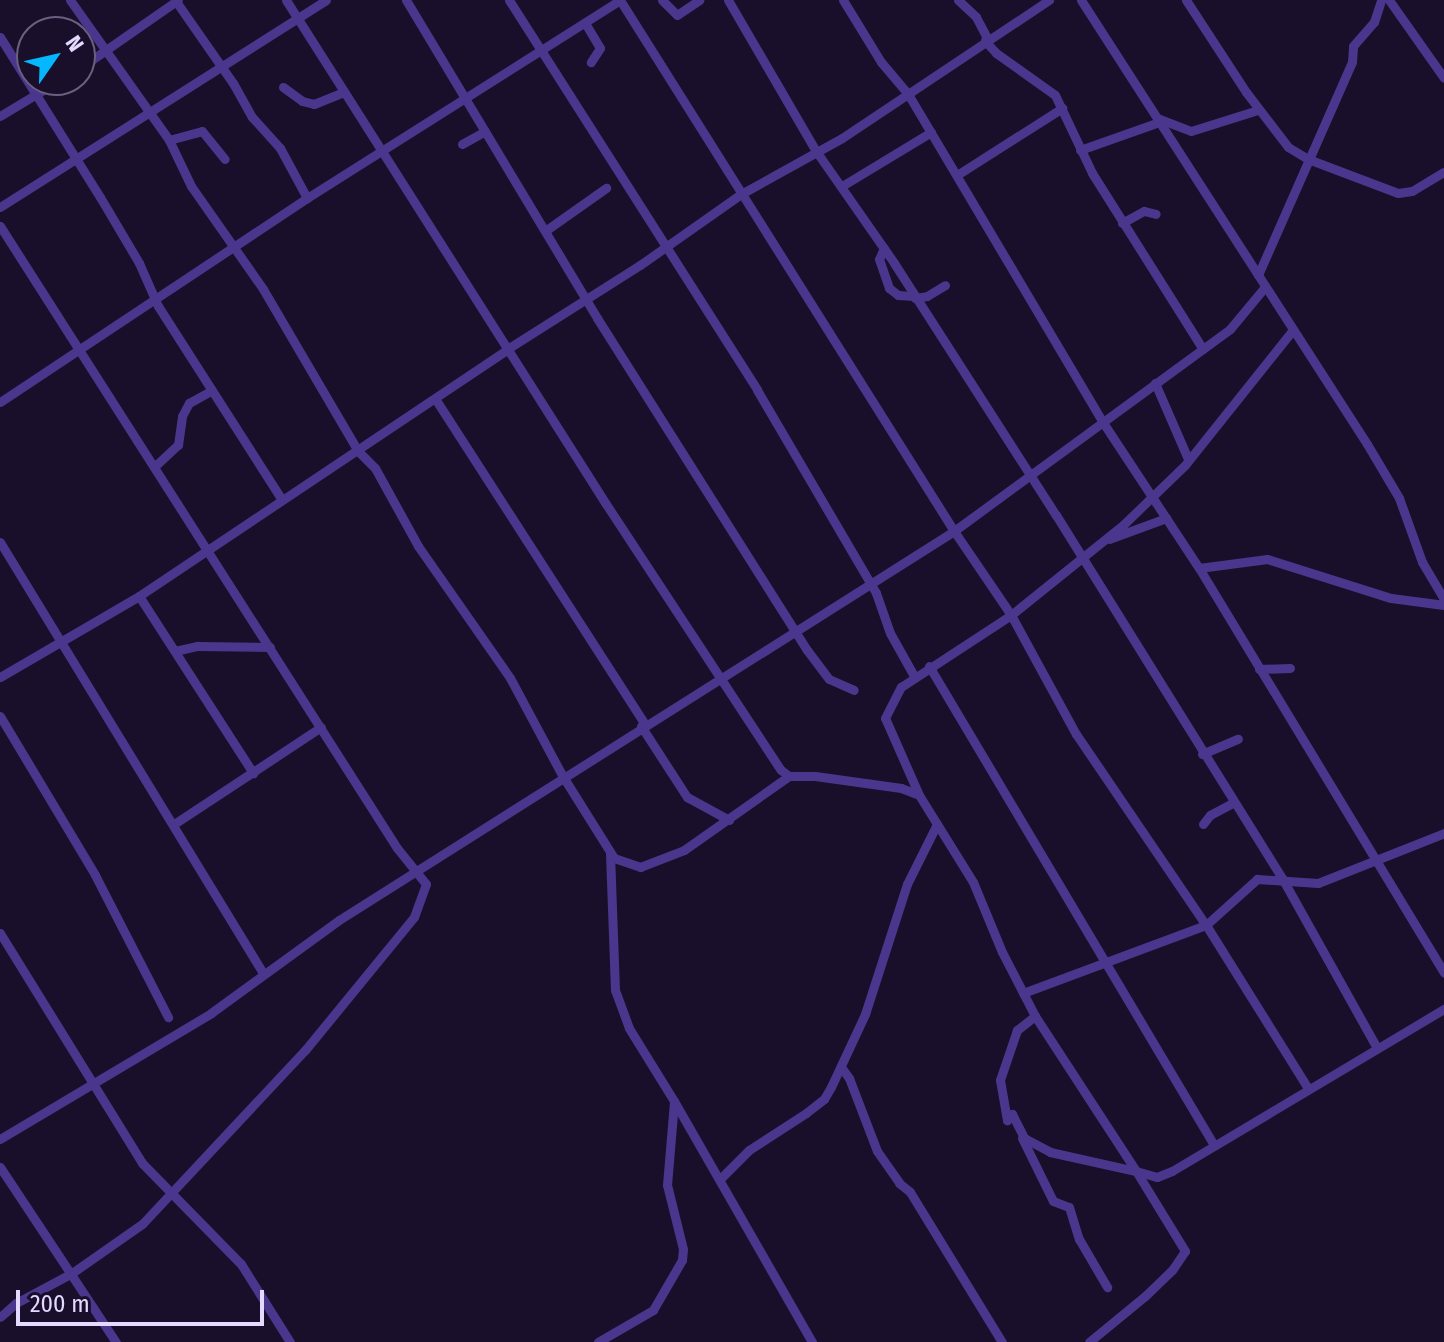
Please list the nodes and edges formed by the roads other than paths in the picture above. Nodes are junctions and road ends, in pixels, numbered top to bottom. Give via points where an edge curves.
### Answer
1 (70, 0) edge
2 (177, 0) edge
3 (286, 0) edge
4 (326, 0) edge
5 (406, 0) edge
6 (509, 0) edge
7 (620, 0) edge
8 (662, 0) edge
9 (699, 0) edge
10 (728, 0) edge
11 (843, 0) edge
12 (958, 0) edge
13 (1049, 0) edge
14 (1081, 0) edge
15 (1186, 0) edge
16 (1381, 0) edge
17 (1389, 0) edge
18 (297, 18) junction
19 (585, 23) junction
20 (0, 37) edge
21 (985, 41) junction
22 (544, 50) junction
23 (106, 53) junction
24 (96, 59) edge
25 (591, 62) dead end
26 (16, 65) edge
27 (221, 65) junction
28 (1444, 78) edge
29 (283, 87) dead end
30 (344, 92) junction
31 (908, 94) junction
32 (31, 96) edge
33 (34, 96) edge
34 (465, 97) junction
35 (1062, 108) junction
36 (1258, 110) junction
37 (149, 112) junction
38 (0, 116) edge
39 (1158, 120) junction
40 (485, 131) junction
41 (931, 132) junction
42 (169, 140) junction
43 (462, 144) dead end
44 (1080, 150) junction
45 (381, 151) junction
46 (816, 151) junction
47 (77, 158) junction
48 (225, 159) dead end
49 (1308, 159) junction
50 (1444, 172) edge
51 (957, 175) junction
52 (842, 186) junction
53 (606, 188) dead end
54 (741, 194) junction
55 (307, 198) junction
56 (0, 207) edge
57 (1156, 214) dead end
58 (1122, 223) junction
59 (0, 226) edge
60 (545, 231) junction
61 (233, 246) junction
62 (666, 247) junction
63 (884, 248) junction
64 (1258, 275) junction
65 (945, 285) dead end
66 (1265, 287) junction
67 (587, 297) junction
68 (915, 297) junction
69 (155, 298) junction
70 (1292, 331) junction
71 (80, 348) junction
72 (509, 348) junction
73 (1203, 349) junction
74 (1155, 383) junction
75 (212, 390) junction
76 (436, 400) junction
77 (0, 402) edge
78 (1104, 424) junction
79 (358, 451) junction
80 (1188, 459) junction
81 (154, 467) junction
82 (1030, 476) junction
83 (1152, 498) junction
84 (282, 500) junction
85 (1166, 518) junction
86 (954, 531) junction
87 (1103, 540) junction
88 (0, 542) edge
89 (208, 549) junction
90 (1082, 557) junction
91 (4, 561) edge
92 (1199, 568) junction
93 (869, 582) junction
94 (139, 596) junction
95 (1444, 602) edge
96 (1011, 615) junction
97 (794, 629) junction
98 (64, 643) junction
99 (270, 647) junction
100 (175, 651) junction
101 (929, 666) junction
102 (1290, 668) dead end
103 (1259, 669) junction
104 (914, 676) junction
105 (0, 677) edge
106 (722, 677) junction
107 (854, 690) dead end
108 (0, 716) edge
109 (643, 725) junction
110 (321, 727) junction
111 (1238, 739) dead end
112 (1202, 754) junction
113 (253, 773) junction
114 (562, 775) junction
115 (789, 776) junction
116 (919, 795) junction
117 (1233, 803) junction
118 (729, 820) junction
119 (174, 824) junction
120 (937, 824) junction
121 (1203, 824) dead end
122 (1444, 833) edge
123 (610, 853) junction
124 (1376, 861) junction
125 (419, 872) junction
126 (1282, 878) junction
127 (1206, 925) junction
128 (0, 933) edge
129 (1104, 962) junction
130 (263, 973) junction
131 (1444, 973) edge
132 (1023, 993) junction
133 (1444, 1009) edge
134 (1035, 1016) junction
135 (168, 1017) dead end
136 (1376, 1046) junction
137 (841, 1067) junction
138 (92, 1083) junction
139 (1308, 1088) junction
140 (674, 1101) junction
141 (1012, 1114) junction
142 (0, 1139) edge
143 (1214, 1145) junction
144 (0, 1167) edge
145 (1136, 1171) junction
146 (720, 1179) junction
147 (170, 1192) junction
148 (72, 1273) junction
149 (1107, 1287) dead end
150 (0, 1317) edge
151 (116, 1342) edge
152 (290, 1342) edge
153 (598, 1342) edge
154 (812, 1342) edge
155 (1002, 1342) edge
156 (1089, 1342) edge

1 - 23 street
2 - 23 street
2 - 27 street
3 - 18 street
4 - 18 street
5 - 34 street
6 - 22 street
7 - 19 street
7 - 54 street
8 - 9 street via 677,15
10 - 46 street
11 - 31 street via 881,62
12 - 21 street via 976,17
13 - 21 street
14 - 39 street
15 - 36 street
16 - 49 street via 1374,22 1354,44 1352,62
17 - 28 street
18 - 27 street
18 - 30 street
19 - 22 street
19 - 25 street via 600,48
20 - 26 street
21 - 31 street
21 - 35 street via 1049,89
22 - 34 street
22 - 62 street
23 - 24 street
23 - 37 street
27 - 37 street
27 - 55 street via 252,117 280,148
29 - 30 street via 314,104
30 - 45 street
31 - 41 street
31 - 46 street
32 - 38 street
33 - 47 street
34 - 40 street
34 - 45 street
35 - 44 street
35 - 51 street
36 - 39 street via 1191,131
36 - 49 street via 1282,141
37 - 42 street
37 - 47 street
39 - 44 street
39 - 64 street
40 - 43 street
40 - 60 street
41 - 51 street
41 - 52 street
42 - 48 street via 202,131
42 - 61 street via 191,186
44 - 58 street
45 - 55 street
45 - 72 street
46 - 52 street
46 - 54 street
47 - 56 street
47 - 69 street
49 - 50 street via 1398,193
49 - 64 street
51 - 78 street
52 - 63 street
53 - 60 street
54 - 62 street
54 - 86 street
55 - 61 street
57 - 58 street via 1144,211
58 - 73 street
59 - 71 street
60 - 67 street
61 - 69 street
61 - 79 street
62 - 67 street
62 - 93 street
63 - 68 street
63 - 68 street via 879,259 889,288
64 - 66 street
65 - 68 street
66 - 70 street
66 - 73 street via 1230,329
67 - 72 street
67 - 97 street
68 - 82 street
69 - 71 street
69 - 75 street
70 - 80 street
70 - 95 street via 1396,493 1422,562
71 - 77 street
71 - 81 street
72 - 76 street
72 - 106 street
73 - 74 street
74 - 78 street
74 - 80 street
75 - 81 street via 184,410 178,445
75 - 84 street
76 - 79 street
76 - 109 street
78 - 82 street
78 - 83 street
79 - 84 street
79 - 114 street via 375,468 418,546 510,678
80 - 83 street
81 - 89 street
82 - 86 street
82 - 90 street
83 - 85 street
83 - 87 street
84 - 89 street
85 - 87 street
85 - 92 street
86 - 93 street
86 - 96 street
87 - 90 street
88 - 91 street
89 - 94 street
89 - 99 street
90 - 96 street
90 - 112 street
91 - 98 street
92 - 95 street via 1267,559 1391,598
92 - 103 street
93 - 97 street
93 - 104 street
94 - 98 street
94 - 100 street
96 - 101 street
96 - 127 street via 1076,734
97 - 106 street
97 - 107 street via 829,679
98 - 105 street
98 - 119 street
99 - 100 street via 197,646
99 - 110 street
100 - 113 street
101 - 104 street
101 - 129 street
102 - 103 street
103 - 124 street
104 - 116 street via 894,696 885,718
106 - 109 street
106 - 115 street
108 - 135 street via 95,875
109 - 114 street
109 - 118 street via 687,797
110 - 113 street
110 - 125 street via 397,848
111 - 112 street
112 - 117 street
113 - 119 street
114 - 123 street
114 - 125 street
115 - 116 street via 886,786
115 - 118 street
116 - 120 street
117 - 121 street
117 - 126 street
118 - 123 street via 684,850 640,867
119 - 130 street
120 - 132 street via 973,882
120 - 137 street via 907,884 865,1014
122 - 124 street
123 - 140 street via 615,990 629,1028
124 - 126 street via 1318,883
124 - 131 street
125 - 130 street
125 - 147 street via 425,891 414,917 305,1050
126 - 127 street via 1257,879
126 - 136 street
127 - 129 street
127 - 139 street
128 - 138 street
129 - 132 street
129 - 143 street
130 - 138 street via 211,1013
132 - 134 street
133 - 136 street
134 - 141 street via 1017,1030 1000,1080 1007,1120
134 - 145 street
136 - 139 street
137 - 146 street via 824,1099 749,1150
137 - 155 street via 877,1151 910,1192
138 - 142 street
138 - 147 street via 142,1163
139 - 143 street
140 - 146 street
140 - 153 street via 667,1185 683,1244 682,1260 653,1310
141 - 145 street via 1024,1138 1050,1152
141 - 149 street via 1053,1201 1069,1207 1079,1239
143 - 145 street via 1157,1177
144 - 148 street
145 - 156 street via 1182,1241 1185,1254
146 - 154 street
147 - 148 street via 142,1224
147 - 152 street via 241,1264
148 - 150 street
148 - 151 street

